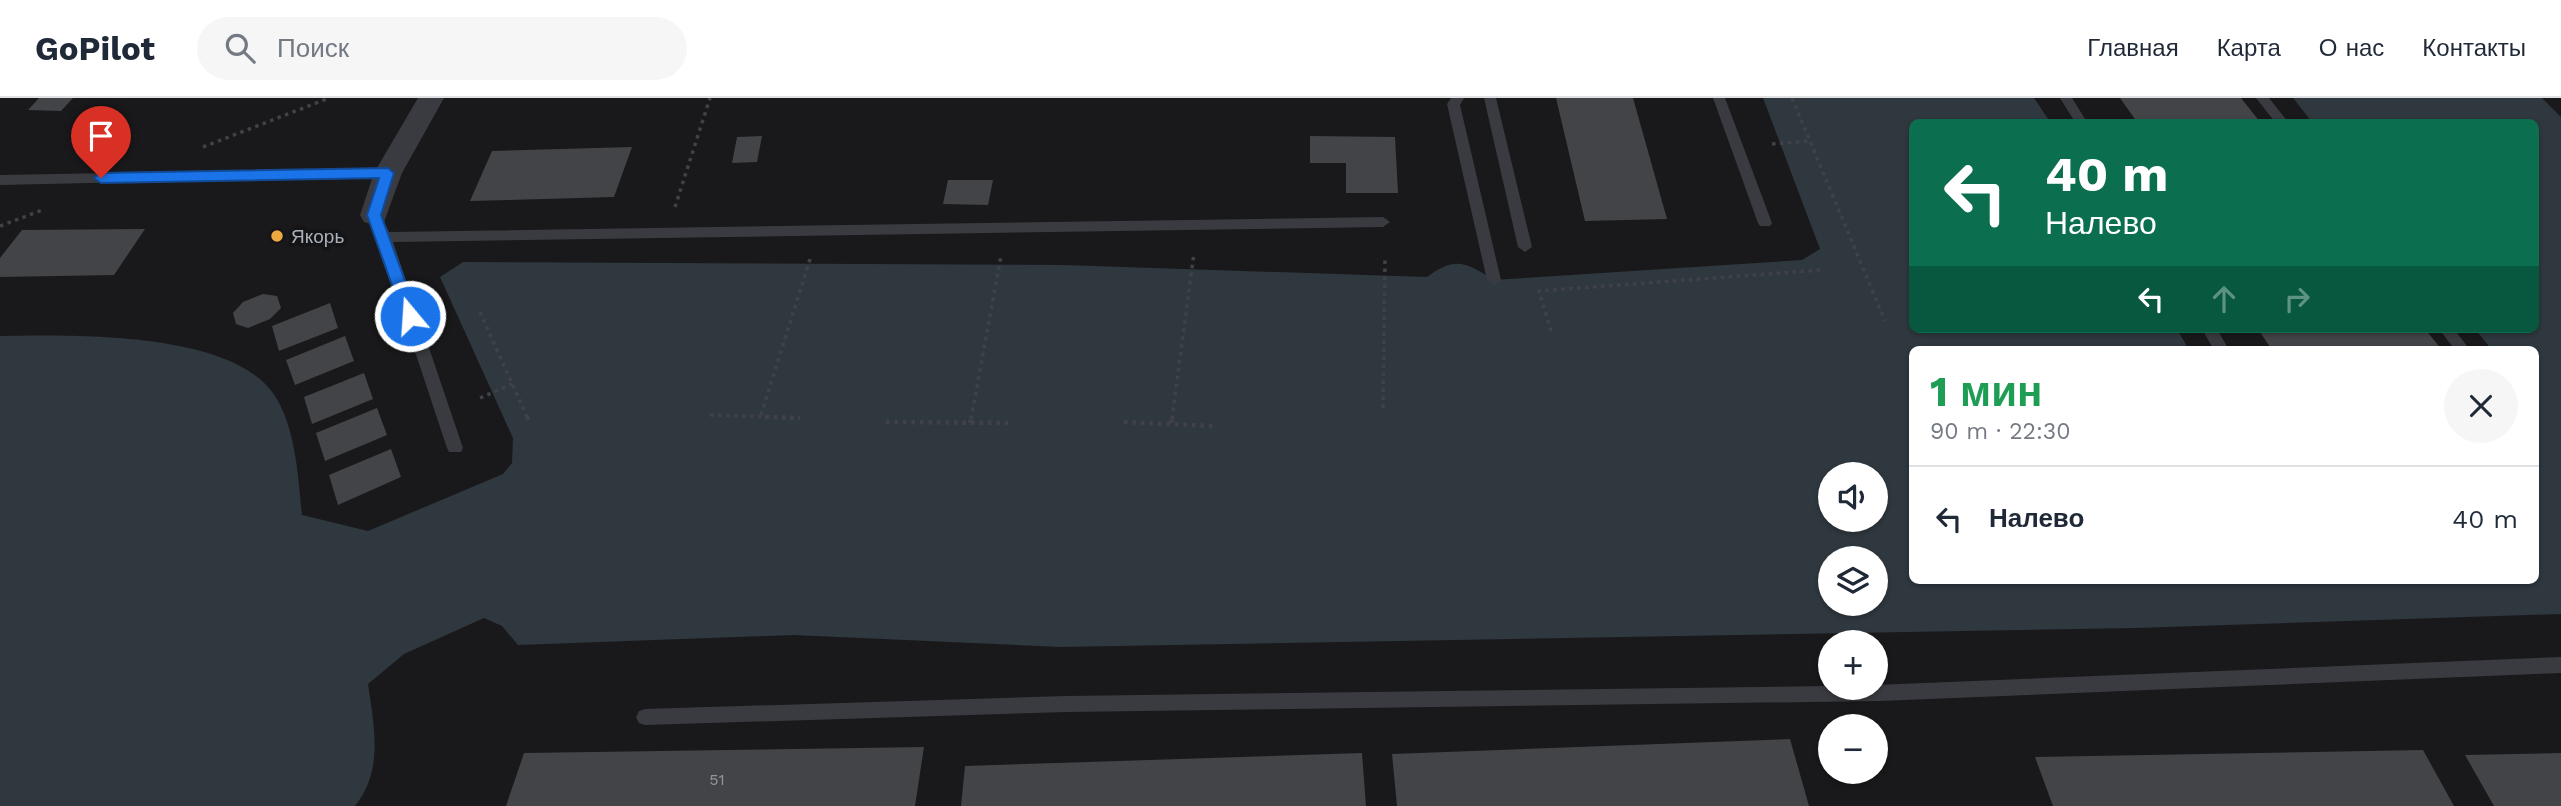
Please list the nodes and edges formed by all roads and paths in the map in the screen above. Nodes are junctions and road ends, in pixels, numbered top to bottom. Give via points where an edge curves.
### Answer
1 (431, 98) edge
2 (710, 98) edge
3 (1458, 98) edge
4 (1490, 98) edge
5 (1719, 98) edge
6 (1791, 98) edge
7 (2066, 98) edge
8 (2262, 98) edge
9 (2079, 119) edge
10 (2280, 119) edge
11 (1810, 141) junction
12 (1772, 144) dead end
13 (388, 173) junction
14 (0, 180) edge
15 (1383, 222) dead end
16 (1765, 223) dead end
17 (1198, 224) junction
18 (379, 226) junction
19 (1007, 227) junction
20 (819, 230) junction
21 (668, 232) junction
22 (1525, 247) dead end
23 (1385, 260) dead end
24 (1821, 270) dead end
25 (1494, 280) dead end
26 (480, 312) dead end
27 (1885, 321) dead end
28 (1551, 331) dead end
29 (512, 384) junction
30 (480, 398) dead end
31 (1383, 408) dead end
32 (710, 415) dead end
33 (761, 415) junction
34 (800, 418) dead end
35 (886, 422) dead end
36 (1124, 422) dead end
37 (970, 423) junction
38 (1171, 423) junction
39 (530, 424) dead end
40 (1008, 424) dead end
41 (1214, 426) dead end
42 (455, 448) dead end
43 (2561, 666) edge
44 (645, 717) dead end

1 - 13 street
2 - 21 path
3 - 25 lane via 1453,104
4 - 22 lane
5 - 16 lane
6 - 11 path
7 - 9 lane
8 - 10 lane
11 - 12 path
11 - 27 path
13 - 14 lane
13 - 18 street
15 - 17 lane
17 - 19 lane
17 - 38 path
18 - 21 lane
18 - 42 lane
19 - 20 lane
19 - 37 path
20 - 21 lane
20 - 33 path
23 - 31 path
24 - 28 path via 1539,291
26 - 29 path
29 - 30 path
29 - 39 path
32 - 33 path
33 - 34 path
35 - 37 path
36 - 38 path
37 - 40 path
38 - 41 path
43 - 44 lane via 1880,693 1079,703

